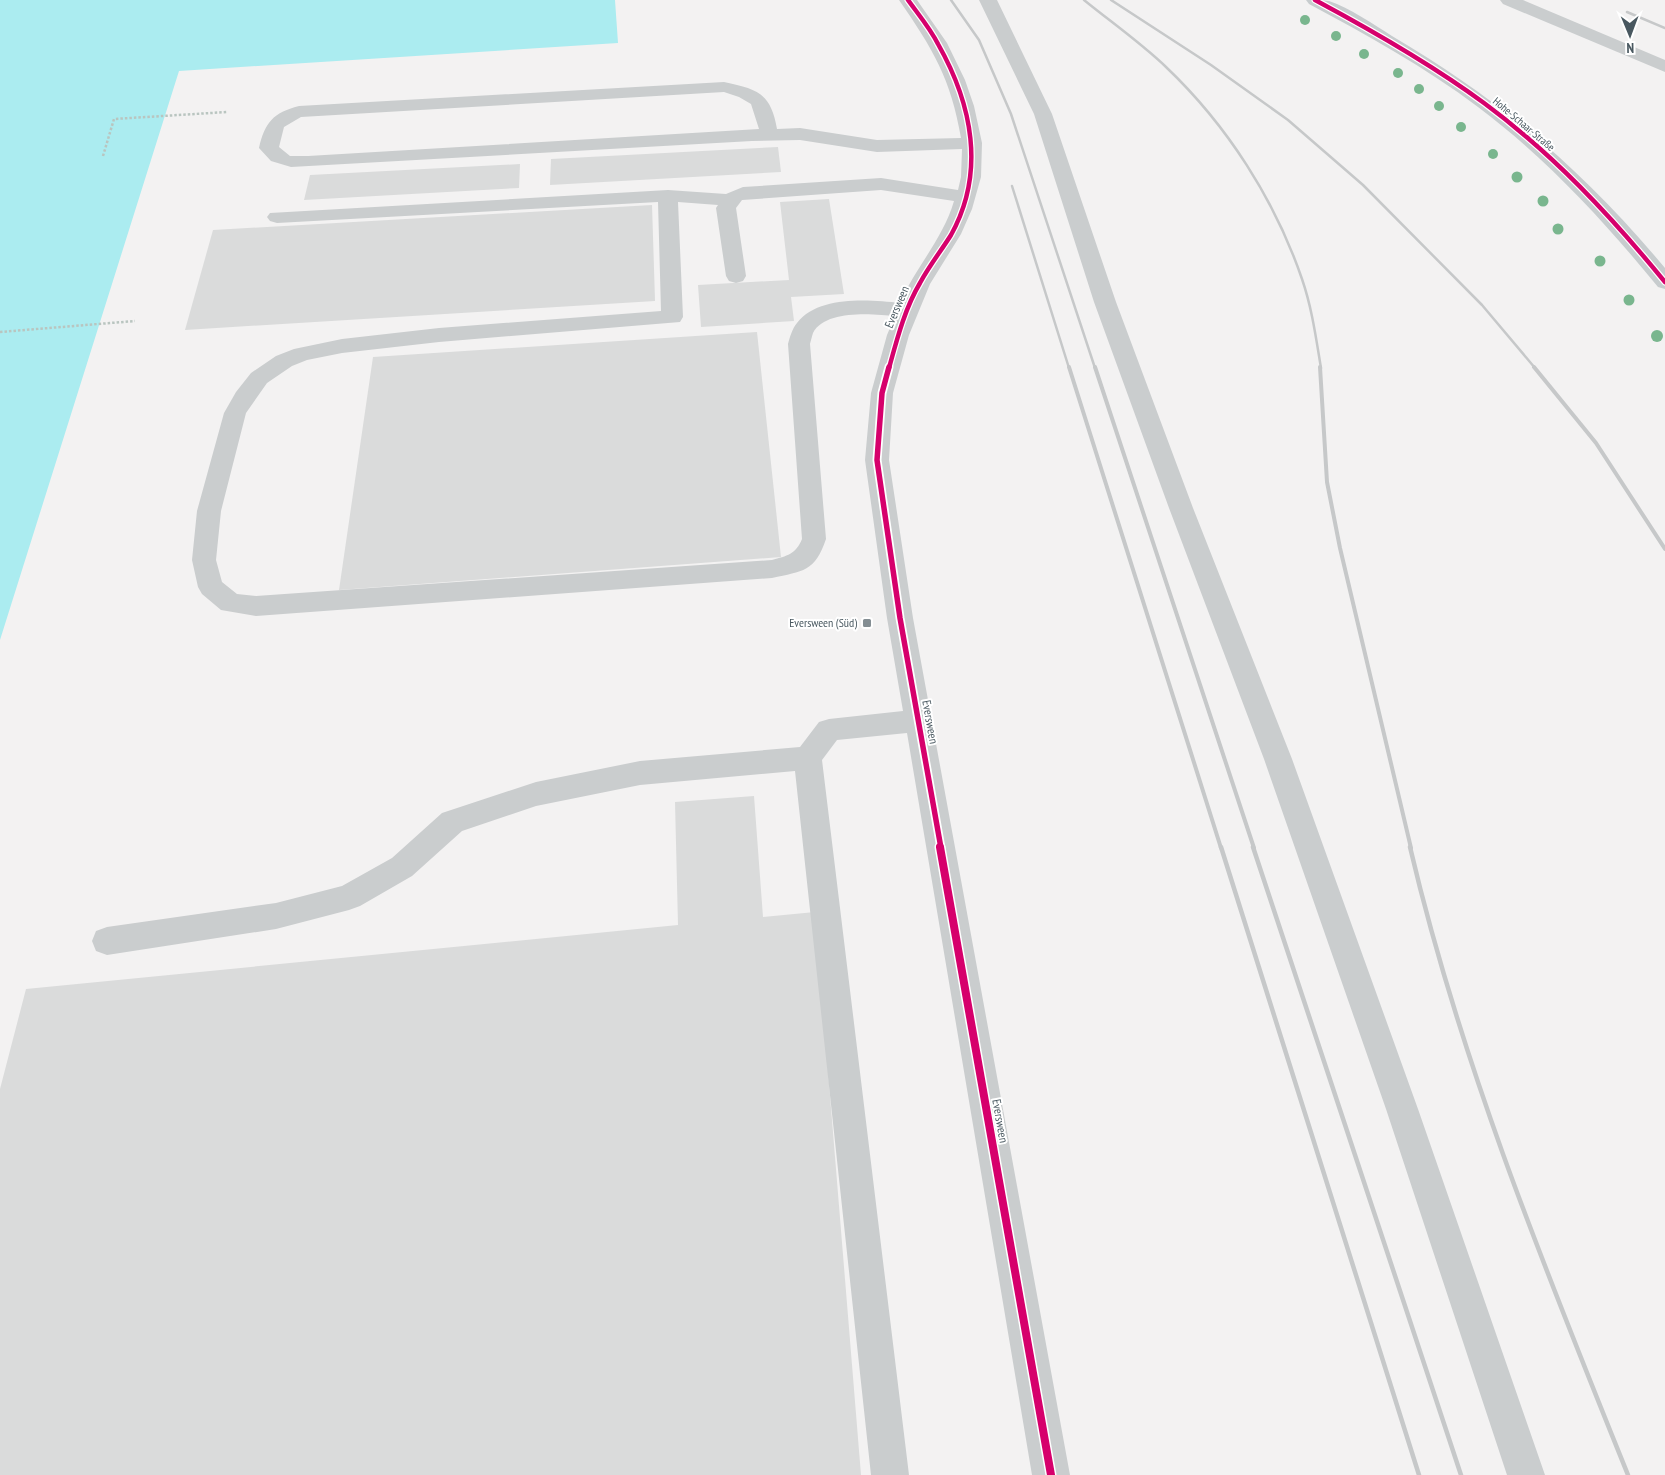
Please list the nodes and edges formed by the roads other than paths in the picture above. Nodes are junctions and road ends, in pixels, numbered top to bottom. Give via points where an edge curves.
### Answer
1 (908, 0) edge
2 (988, 0) edge
3 (1315, 0) edge
4 (1520, 2) edge
5 (1665, 67) edge
6 (769, 134) junction
7 (972, 143) junction
8 (668, 196) junction
9 (965, 197) junction
10 (729, 200) junction
11 (277, 217) dead end
12 (736, 276) dead end
13 (1665, 282) edge
14 (908, 311) junction
15 (918, 721) junction
16 (808, 758) junction
17 (107, 941) dead end
18 (890, 1475) edge
19 (1051, 1475) edge
20 (1526, 1475) edge

1 - 7 street, Eversween via 950,64 965,106
2 - 20 street via 1043,114 1180,508 1278,759 1402,1109
3 - 13 main road, Hohe-Schaar-Straße via 1411,53 1485,104 1551,159 1600,206
4 - 5 street
6 - 6 street via 308,162 285,162 269,148 273,129 280,118 299,112 724,87 757,98 765,110
6 - 7 street via 808,135 877,146
7 - 9 street, Eversween via 971,177
8 - 10 street
8 - 11 street
8 - 14 street via 672,317 342,346 302,354 284,361 259,378 235,413 209,511 204,560 211,587 230,602 256,606 693,576 772,569 798,563 809,554 814,539 799,344 805,327 820,316 843,308
9 - 10 street via 881,184 743,193
9 - 14 street, Eversween via 951,234 919,284
10 - 12 street via 726,208
14 - 15 street, Eversween via 898,334 882,393 877,460
15 - 16 street via 829,730
15 - 19 street, Eversween
16 - 17 street via 640,773 536,794 452,822 402,867 349,897 276,916
16 - 18 street

